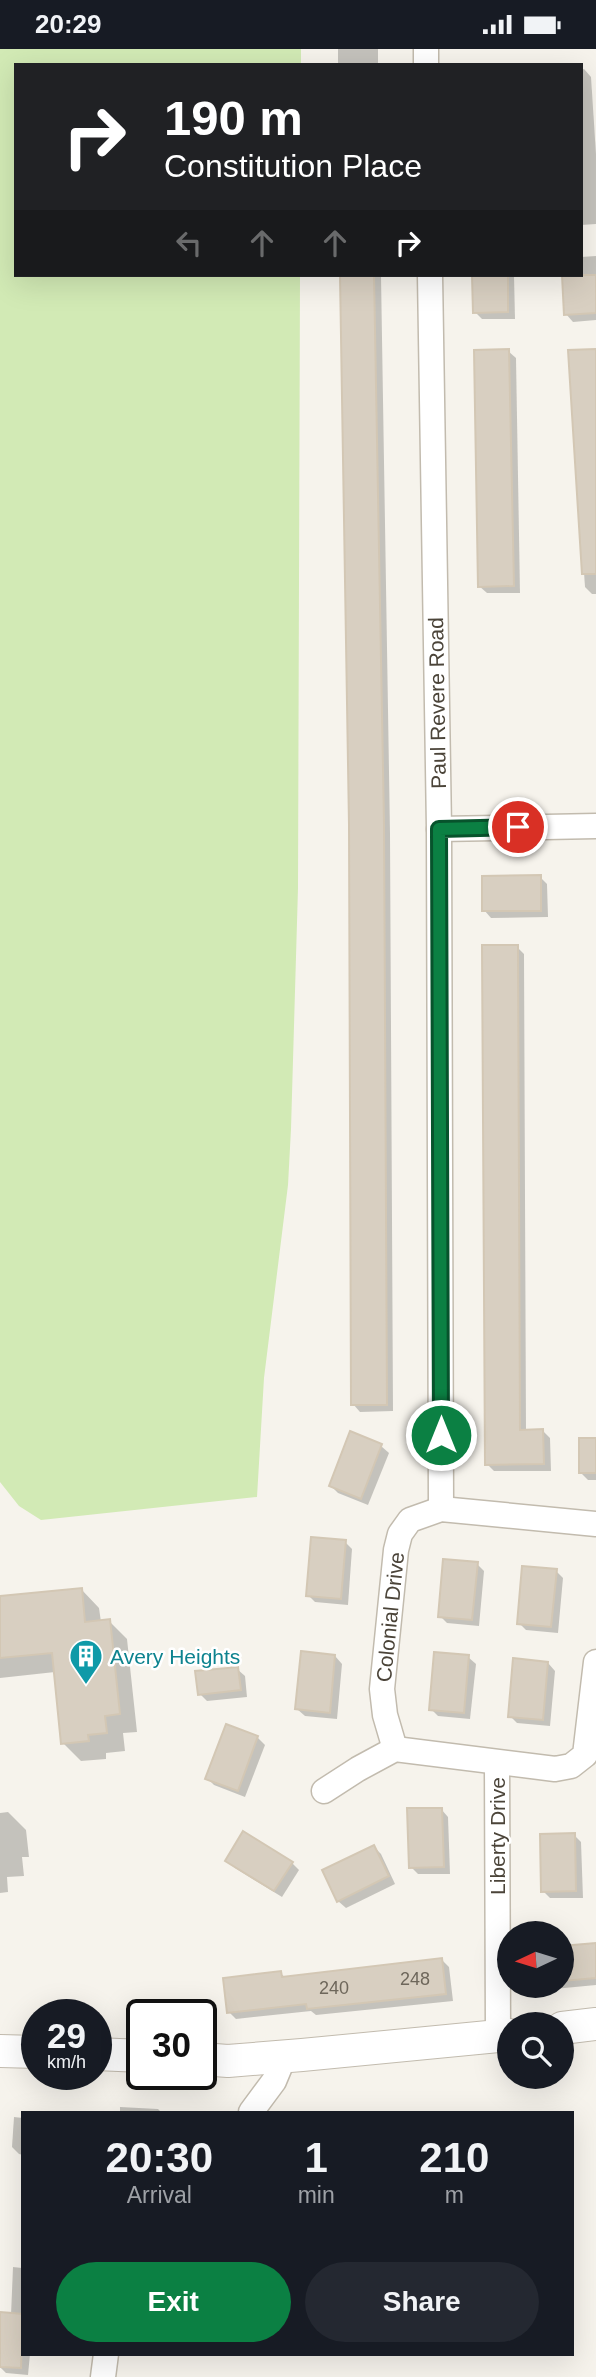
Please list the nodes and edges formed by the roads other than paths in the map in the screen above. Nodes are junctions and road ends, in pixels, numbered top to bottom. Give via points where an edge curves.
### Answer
1 (430, 277) edge
2 (596, 826) edge
3 (439, 829) junction
4 (442, 1510) junction
5 (596, 1524) edge
6 (596, 1662) edge
7 (395, 1749) junction
8 (497, 1763) junction
9 (324, 1791) dead end
10 (502, 2012) edge
11 (596, 2024) edge
12 (574, 2027) edge
13 (497, 2036) edge
14 (0, 2051) edge
15 (21, 2052) edge
16 (293, 2056) junction
17 (217, 2060) edge
18 (252, 2111) edge
19 (106, 2356) edge
20 (103, 2377) edge

1 - 3 street, Paul Revere Road
2 - 3 street
3 - 4 street, Paul Revere Road
4 - 5 street
4 - 7 street, Colonial Drive via 410,1520 396,1550 382,1689
6 - 8 street via 585,1755 571,1766 555,1769
7 - 8 street
7 - 9 street
8 - 10 street, Liberty Drive
11 - 12 street
13 - 16 street
14 - 15 street
16 - 17 street
16 - 18 street
19 - 20 street

